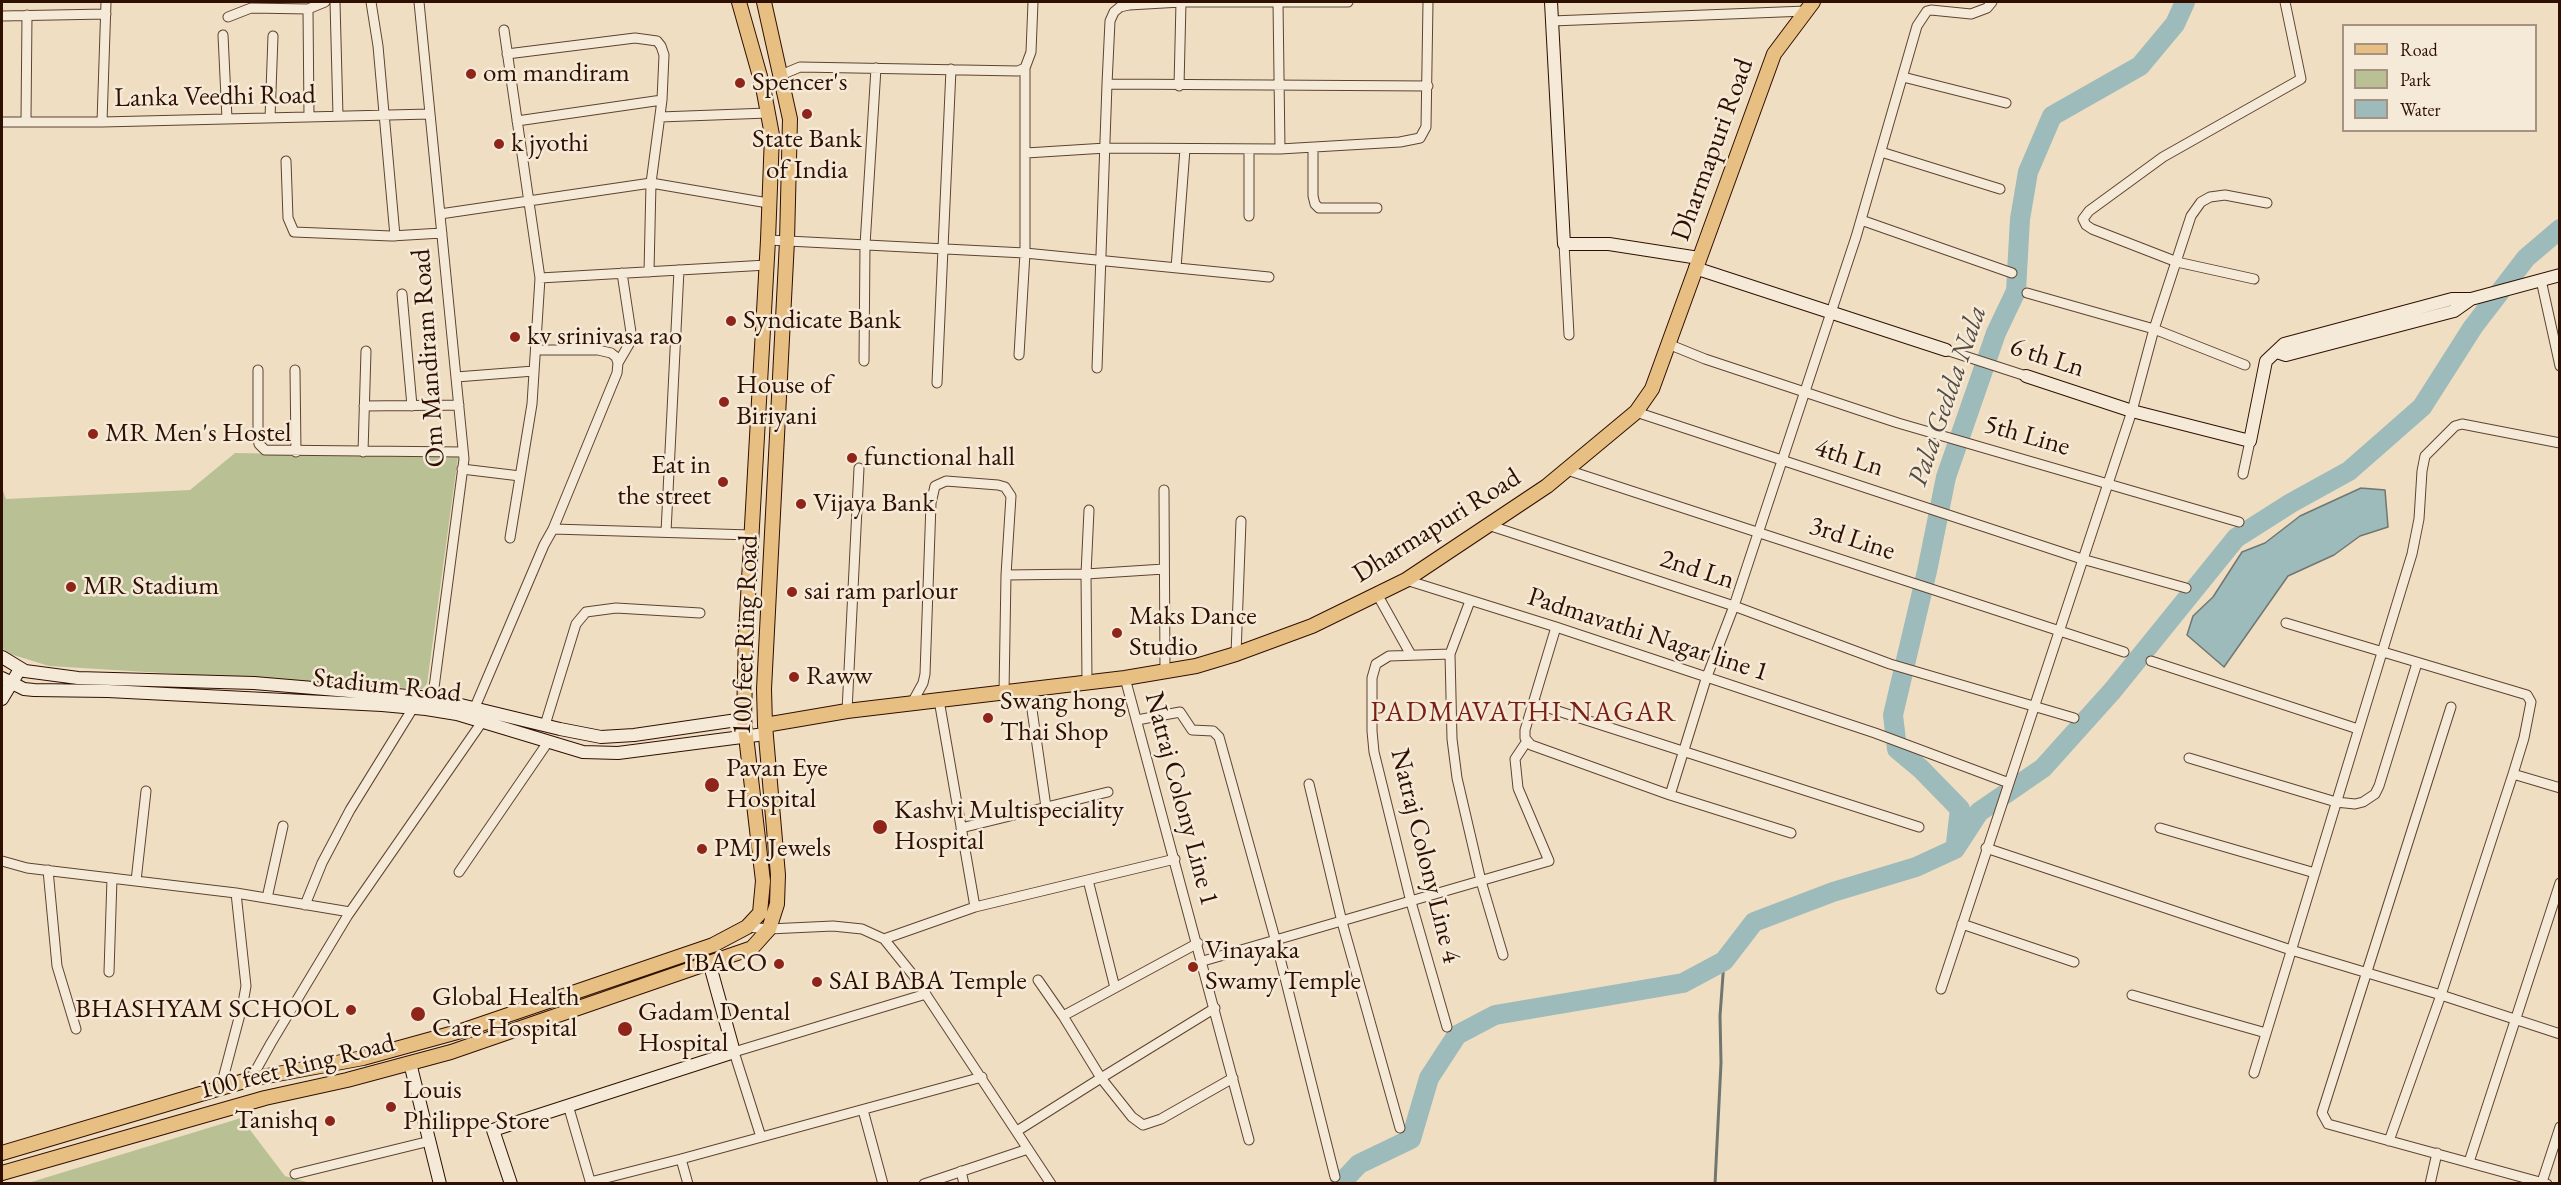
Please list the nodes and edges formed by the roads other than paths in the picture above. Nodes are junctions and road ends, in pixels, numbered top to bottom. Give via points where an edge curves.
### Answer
1 (106, 2) edge
2 (325, 2) edge
3 (335, 2) edge
4 (371, 2) edge
5 (419, 2) edge
6 (739, 2) edge
7 (764, 2) edge
8 (1033, 2) edge
9 (1181, 2) edge
10 (1348, 2) edge
11 (1428, 2) edge
12 (1551, 2) edge
13 (1992, 2) edge
14 (2285, 2) edge
15 (1278, 3) junction
16 (264, 5) edge
17 (1810, 6) edge
18 (308, 9) junction
19 (106, 14) junction
20 (27, 15) junction
21 (2, 16) edge
22 (228, 17) dead end
23 (1552, 21) junction
24 (504, 30) dead end
25 (223, 35) dead end
26 (273, 36) dead end
27 (507, 54) junction
28 (876, 68) junction
29 (951, 69) junction
30 (1025, 69) junction
31 (781, 75) junction
32 (1903, 77) junction
33 (1107, 84) junction
34 (1179, 86) junction
35 (1428, 86) junction
36 (1280, 87) junction
37 (662, 100) junction
38 (2006, 104) dead end
39 (768, 113) junction
40 (430, 114) junction
41 (383, 115) junction
42 (338, 116) junction
43 (309, 117) junction
44 (660, 117) junction
45 (270, 118) junction
46 (227, 119) junction
47 (26, 120) junction
48 (517, 121) junction
49 (2, 122) edge
50 (102, 122) junction
51 (1313, 147) junction
52 (1106, 148) junction
53 (1185, 149) junction
54 (1250, 149) junction
55 (1280, 149) junction
56 (1881, 152) junction
57 (1026, 153) junction
58 (286, 161) dead end
59 (651, 183) junction
60 (2000, 189) dead end
61 (528, 202) junction
62 (768, 203) junction
63 (2267, 203) dead end
64 (1377, 208) dead end
65 (440, 214) junction
66 (1249, 216) dead end
67 (1861, 220) junction
68 (442, 233) junction
69 (395, 236) junction
70 (768, 240) junction
71 (787, 241) junction
72 (1564, 244) junction
73 (866, 245) junction
74 (944, 249) junction
75 (1025, 253) junction
76 (1099, 260) junction
77 (2177, 262) junction
78 (1697, 263) junction
79 (766, 265) junction
80 (1176, 268) junction
81 (679, 270) junction
82 (649, 272) junction
83 (622, 273) junction
84 (2012, 273) dead end
85 (2559, 275) edge
86 (1269, 277) dead end
87 (540, 278) junction
88 (2254, 279) dead end
89 (2541, 280) junction
90 (2027, 293) dead end
91 (402, 294) dead end
92 (1831, 313) junction
93 (2154, 329) junction
94 (1569, 335) dead end
95 (1668, 344) junction
96 (536, 350) junction
97 (1946, 350) joint
98 (366, 351) dead end
99 (1019, 354) dead end
100 (864, 361) dead end
101 (618, 363) junction
102 (2246, 366) dead end
103 (2559, 366) edge
104 (1096, 368) dead end
105 (258, 370) dead end
106 (295, 370) dead end
107 (534, 371) junction
108 (456, 376) junction
109 (2026, 376) joint
110 (937, 383) dead end
111 (1805, 391) junction
112 (459, 405) junction
113 (364, 406) junction
114 (412, 406) junction
115 (2132, 411) junction
116 (1636, 412) junction
117 (2250, 441) junction
118 (2559, 442) edge
119 (296, 452) junction
120 (363, 452) junction
121 (463, 452) junction
122 (1783, 459) junction
123 (859, 468) dead end
124 (462, 469) junction
125 (1567, 470) junction
126 (2243, 474) dead end
127 (520, 476) junction
128 (2108, 482) junction
129 (1164, 490) dead end
130 (1089, 510) dead end
131 (1241, 521) dead end
132 (2239, 522) dead end
133 (1488, 525) junction
134 (553, 529) junction
135 (666, 532) junction
136 (1759, 533) junction
137 (751, 536) junction
138 (510, 538) dead end
139 (2082, 559) junction
140 (1164, 569) junction
141 (1086, 574) junction
142 (1006, 575) junction
143 (1406, 580) junction
144 (2186, 588) dead end
145 (1377, 594) junction
146 (1470, 601) junction
147 (1734, 606) junction
148 (700, 613) dead end
149 (2286, 622) dead end
150 (1556, 627) junction
151 (2060, 631) junction
152 (2124, 652) dead end
153 (2382, 653) junction
154 (1236, 654) junction
155 (1450, 654) junction
156 (1411, 655) junction
157 (2, 657) edge
158 (2151, 661) dead end
159 (2417, 663) junction
160 (20, 669) junction
161 (1165, 671) junction
162 (1125, 678) junction
163 (1706, 679) junction
164 (6, 681) edge
165 (1087, 681) junction
166 (1029, 688) junction
167 (1004, 692) junction
168 (2, 699) edge
169 (939, 700) junction
170 (912, 703) junction
171 (1533, 703) junction
172 (432, 704) junction
173 (2033, 706) junction
174 (475, 707) junction
175 (2451, 707) dead end
176 (413, 708) junction
177 (847, 711) junction
178 (2074, 718) dead end
179 (744, 719) junction
180 (1137, 720) junction
181 (482, 722) junction
182 (545, 725) junction
183 (765, 725) junction
184 (2358, 729) junction
185 (747, 737) junction
186 (1527, 741) junction
187 (548, 742) junction
188 (1684, 750) junction
189 (2189, 758) dead end
190 (2513, 774) junction
191 (2009, 783) junction
192 (1309, 784) dead end
193 (2559, 788) edge
194 (146, 790) dead end
195 (1108, 792) dead end
196 (1670, 795) junction
197 (2336, 802) junction
198 (1046, 807) junction
199 (283, 826) dead end
200 (1919, 827) dead end
201 (961, 828) junction
202 (2160, 828) dead end
203 (1791, 834) dead end
204 (1986, 848) junction
205 (1174, 859) junction
206 (2, 861) edge
207 (48, 870) junction
208 (459, 872) dead end
209 (2315, 873) junction
210 (112, 878) junction
211 (1088, 880) junction
212 (135, 881) junction
213 (1481, 881) junction
214 (2559, 883) edge
215 (236, 893) junction
216 (267, 898) junction
217 (1411, 902) junction
218 (305, 905) junction
219 (975, 907) junction
220 (350, 912) junction
221 (1342, 922) junction
222 (1962, 924) junction
223 (747, 927) junction
224 (769, 929) junction
225 (884, 939) junction
226 (1276, 942) junction
227 (1198, 943) junction
228 (2291, 950) junction
229 (1503, 955) dead end
230 (1203, 961) junction
231 (2074, 962) dead end
232 (709, 963) junction
233 (109, 972) dead end
234 (2366, 972) junction
235 (1038, 980) dead end
236 (1114, 988) junction
237 (1941, 989) dead end
238 (926, 994) junction
239 (2132, 994) dead end
240 (2441, 994) junction
241 (1215, 1008) junction
242 (1063, 1016) junction
243 (2515, 1019) junction
244 (1447, 1027) dead end
245 (76, 1029) dead end
246 (2266, 1033) junction
247 (2559, 1034) edge
248 (405, 1047) junction
249 (734, 1052) junction
250 (410, 1063) junction
251 (2254, 1073) dead end
252 (982, 1077) junction
253 (1101, 1078) junction
254 (1233, 1078) junction
255 (251, 1079) junction
256 (220, 1089) junction
257 (568, 1105) junction
258 (863, 1110) junction
259 (2559, 1127) edge
260 (1400, 1128) dead end
261 (1017, 1131) junction
262 (761, 1137) junction
263 (1250, 1140) dead end
264 (430, 1141) junction
265 (2389, 1141) junction
266 (1028, 1149) junction
267 (2, 1153) edge
268 (2438, 1154) junction
269 (681, 1159) junction
270 (2469, 1161) junction
271 (961, 1171) junction
272 (2, 1173) edge
273 (295, 1174) dead end
274 (1335, 1178) dead end
275 (590, 1183) edge
276 (2544, 1183) edge
277 (440, 1184) edge
278 (511, 1184) edge
279 (688, 1184) edge
280 (883, 1184) edge
281 (924, 1184) edge
282 (964, 1184) edge
283 (1051, 1184) edge
284 (2430, 1184) edge

1 - 19 street
2 - 18 street
3 - 42 street
4 - 41 street
5 - 40 street, Om Mandiram Road
6 - 39 main road, 100 feet Ring Road
7 - 31 main road, 100 feet Ring Road
8 - 30 street
9 - 15 street
9 - 33 street via 1129,5 1114,12 1110,21
9 - 34 street
10 - 15 street
11 - 35 street
12 - 23 street
13 - 32 street via 1971,14 1927,11 1917,26
14 - 77 street via 2301,79 2163,157 2084,215 2084,222 2092,229
15 - 36 street
16 - 18 street
16 - 22 street
17 - 23 street
17 - 78 main road, Dharmapuri Road via 1774,54
18 - 43 street
19 - 20 street
19 - 50 street
20 - 21 street
20 - 47 street
23 - 72 street
24 - 27 street
25 - 46 street
26 - 45 street
27 - 37 street via 635,38 657,40 664,55
27 - 48 street
28 - 29 street
28 - 31 street via 800,68
28 - 73 street
29 - 30 street
29 - 74 street
30 - 57 street
31 - 71 main road, 100 feet Ring Road via 790,118
32 - 38 street
32 - 56 street
33 - 34 street
33 - 52 street
34 - 36 street
35 - 36 street
35 - 51 street via 1426,127 1420,138
36 - 55 street
37 - 44 street
37 - 48 street
39 - 44 street
39 - 62 main road, 100 feet Ring Road via 772,135
40 - 41 street, Lanka Veedhi Road
40 - 65 street, Om Mandiram Road
41 - 42 street, Lanka Veedhi Road
41 - 69 street
42 - 43 street, Lanka Veedhi Road
43 - 45 street, Lanka Veedhi Road
44 - 59 street
45 - 46 street, Lanka Veedhi Road
46 - 50 street, Lanka Veedhi Road
47 - 49 street, Lanka Veedhi Road
47 - 50 street, Lanka Veedhi Road
48 - 61 street
51 - 55 street
51 - 64 street via 1313,196 1319,208
52 - 53 street
52 - 57 street
52 - 76 street
53 - 54 street
53 - 80 street
54 - 55 street
54 - 66 street
56 - 60 street
56 - 67 street
57 - 75 street
58 - 69 street via 288,218 294,232
59 - 61 street
59 - 62 street
59 - 82 street
61 - 65 street
61 - 87 street
62 - 70 main road, 100 feet Ring Road
63 - 77 street via 2225,195 2201,202 2191,216
65 - 68 street, Om Mandiram Road
67 - 84 street
67 - 92 street
68 - 69 street
68 - 108 street, Om Mandiram Road
70 - 71 street
70 - 79 main road, 100 feet Ring Road
71 - 73 street
71 - 183 main road, 100 feet Ring Road
72 - 78 street, 6 th Ln via 1609,244
72 - 94 street
73 - 74 street
73 - 100 street
74 - 75 street
74 - 110 street
75 - 76 street
75 - 99 street
76 - 80 street
76 - 104 street
77 - 88 street
77 - 93 street
78 - 92 street, 6 th Ln
78 - 95 main road, Dharmapuri Road
79 - 81 street
79 - 137 main road, 100 feet Ring Road
80 - 86 street
81 - 82 street
81 - 135 street
82 - 83 street
83 - 87 street
83 - 101 street via 633,339
85 - 89 street
87 - 96 street
89 - 103 street
89 - 117 street via 2471,299 2454,311 2286,355 2277,352 2266,361
90 - 93 street
91 - 114 street
92 - 97 street, 6 th Ln
92 - 111 street
93 - 102 street
93 - 115 street
95 - 111 street, 5th Line
95 - 116 main road, Dharmapuri Road via 1652,389
96 - 101 street via 598,350 611,353
96 - 107 street
97 - 109 street, 6 th Ln
98 - 113 street
101 - 134 street via 610,394
105 - 119 street via 259,444 265,450
106 - 119 street
107 - 108 street
107 - 127 street
108 - 112 street, Om Mandiram Road
109 - 115 street, 6 th Ln
111 - 122 street
111 - 128 street, 5th Line via 1898,423
112 - 114 street
112 - 121 street, Om Mandiram Road
113 - 114 street
113 - 120 street
115 - 117 street, 6 th Ln
115 - 128 street
116 - 122 street, 4th Ln
116 - 125 main road, Dharmapuri Road
117 - 126 street
118 - 153 street via 2462,423 2432,448 2422,471 2416,536
119 - 120 street
120 - 121 street
121 - 124 street, Om Mandiram Road
122 - 136 street
122 - 139 street, 4th Ln
123 - 177 street
124 - 127 street
124 - 172 street, Om Mandiram Road
125 - 133 main road, Dharmapuri Road
125 - 136 street, 3rd Line
127 - 138 street
128 - 132 street, 5th Line
128 - 139 street
129 - 140 street
130 - 141 street
131 - 154 street
133 - 143 main road, Dharmapuri Road
133 - 147 street, 2nd Ln
134 - 135 street
134 - 174 street
135 - 137 street
136 - 147 street
136 - 151 street, 3rd Line
137 - 179 main road, 100 feet Ring Road
139 - 144 street, 4th Ln
139 - 151 street
140 - 141 street
140 - 161 street
141 - 142 street
141 - 165 street
142 - 167 street
142 - 170 street via 1010,491 998,485 953,481 935,486 931,503 925,674
143 - 145 main road, Dharmapuri Road
143 - 146 street, Padmavathi Nagar line 1
145 - 154 main road, Dharmapuri Road via 1312,626
145 - 156 street
146 - 150 street, Padmavathi Nagar line 1
146 - 155 street
147 - 163 street
147 - 173 street, 2nd Ln via 1890,664
148 - 182 street via 616,608 586,612 576,624
149 - 153 street
150 - 163 street, Padmavathi Nagar line 1
150 - 171 street
151 - 152 street, 3rd Line
151 - 173 street
153 - 159 street
153 - 184 street
154 - 161 main road, Dharmapuri Road
155 - 156 street, Natraj Colony Line 4
155 - 213 street via 1454,759
156 - 217 street, Natraj Colony Line 4 via 1389,657 1374,669 1372,731
157 - 160 street, Stadium Road
158 - 184 street
159 - 190 street via 2530,698 2532,708
159 - 197 street via 2375,794 2355,804
160 - 164 street
160 - 172 street, Stadium Road via 78,678 254,683
161 - 162 main road, Dharmapuri Road
162 - 165 main road, Dharmapuri Road
162 - 180 street, Natraj Colony Line 1
163 - 188 street
163 - 191 street, Padmavathi Nagar line 1 via 1875,733
164 - 168 street
164 - 176 street, Stadium Road via 34,690
165 - 166 main road, Dharmapuri Road
166 - 167 main road, Dharmapuri Road
166 - 198 street
167 - 169 main road, Dharmapuri Road
169 - 170 main road, Dharmapuri Road
169 - 201 street
170 - 177 main road, Dharmapuri Road
171 - 186 street
171 - 188 street
172 - 174 street
172 - 176 street, Stadium Road
172 - 181 street, Stadium Road
173 - 178 street, 2nd Ln
173 - 191 street
174 - 182 street
175 - 234 street
176 - 218 street via 350,810
177 - 183 main road, Dharmapuri Road
179 - 182 street via 601,737
179 - 183 main road, Dharmapuri Road
179 - 185 main road, 100 feet Ring Road
180 - 205 street, Natraj Colony Line 1
180 - 226 street via 1180,712 1192,730 1213,731 1219,737
181 - 187 street, Stadium Road
181 - 220 street
183 - 185 street, Stadium Road
183 - 224 main road, 100 feet Ring Road via 777,876 777,904
184 - 197 street
185 - 187 street, Stadium Road via 618,753 584,752
185 - 223 main road, 100 feet Ring Road via 763,880 760,913
186 - 196 street via 1541,751
186 - 213 street via 1515,759 1518,788 1549,861
187 - 208 street
188 - 196 street
188 - 200 street
189 - 197 street
190 - 193 street
190 - 240 street
191 - 204 street
192 - 221 street
194 - 212 street
195 - 198 street
196 - 203 street
197 - 209 street
198 - 201 street
199 - 216 street
201 - 219 street
202 - 209 street
204 - 222 street
204 - 228 street
205 - 211 street
205 - 227 street, Natraj Colony Line 1
206 - 207 street
207 - 210 street
207 - 245 street via 57,966
209 - 228 street
210 - 212 street
210 - 233 street
211 - 219 street
211 - 236 street
212 - 215 street
213 - 217 street
213 - 229 street
214 - 243 street
215 - 216 street
215 - 256 street via 246,986
216 - 218 street
217 - 221 street
217 - 244 street, Natraj Colony Line 4
218 - 220 street
219 - 225 street
220 - 255 street
221 - 226 street
221 - 260 street
222 - 231 street
222 - 237 street
223 - 224 street
223 - 248 main road, 100 feet Ring Road via 713,945
224 - 225 street via 833,926 862,929
224 - 232 main road, 100 feet Ring Road via 752,948
225 - 238 street
226 - 230 street
226 - 274 street
227 - 230 street, Natraj Colony Line 1
227 - 236 street
228 - 234 street
228 - 246 street
230 - 241 street, Natraj Colony Line 1
232 - 249 street
232 - 250 main road, 100 feet Ring Road
234 - 240 street
234 - 265 street via 2322,1113 2328,1124
235 - 242 street
236 - 242 street
238 - 249 street
238 - 252 street
239 - 246 street
240 - 243 street
240 - 265 street
241 - 253 street
241 - 254 street, Natraj Colony Line 1
242 - 253 street
243 - 247 street
243 - 270 street
246 - 251 street
248 - 250 street
248 - 255 main road, 100 feet Ring Road
249 - 257 street
249 - 262 street
250 - 264 street
250 - 272 main road, 100 feet Ring Road via 265,1098
252 - 258 street
252 - 261 street
253 - 254 street via 1143,1125 1161,1119
253 - 261 street
254 - 263 street, Natraj Colony Line 1
255 - 256 main road, 100 feet Ring Road
256 - 267 main road, 100 feet Ring Road
257 - 275 street
257 - 278 street via 493,1130
258 - 262 street
258 - 280 street
259 - 276 street
261 - 266 street
262 - 269 street
264 - 273 street
264 - 277 street
265 - 268 street
266 - 271 street
266 - 283 street
268 - 270 street
268 - 284 street
269 - 275 street
269 - 279 street
270 - 276 street
271 - 281 street
271 - 282 street

